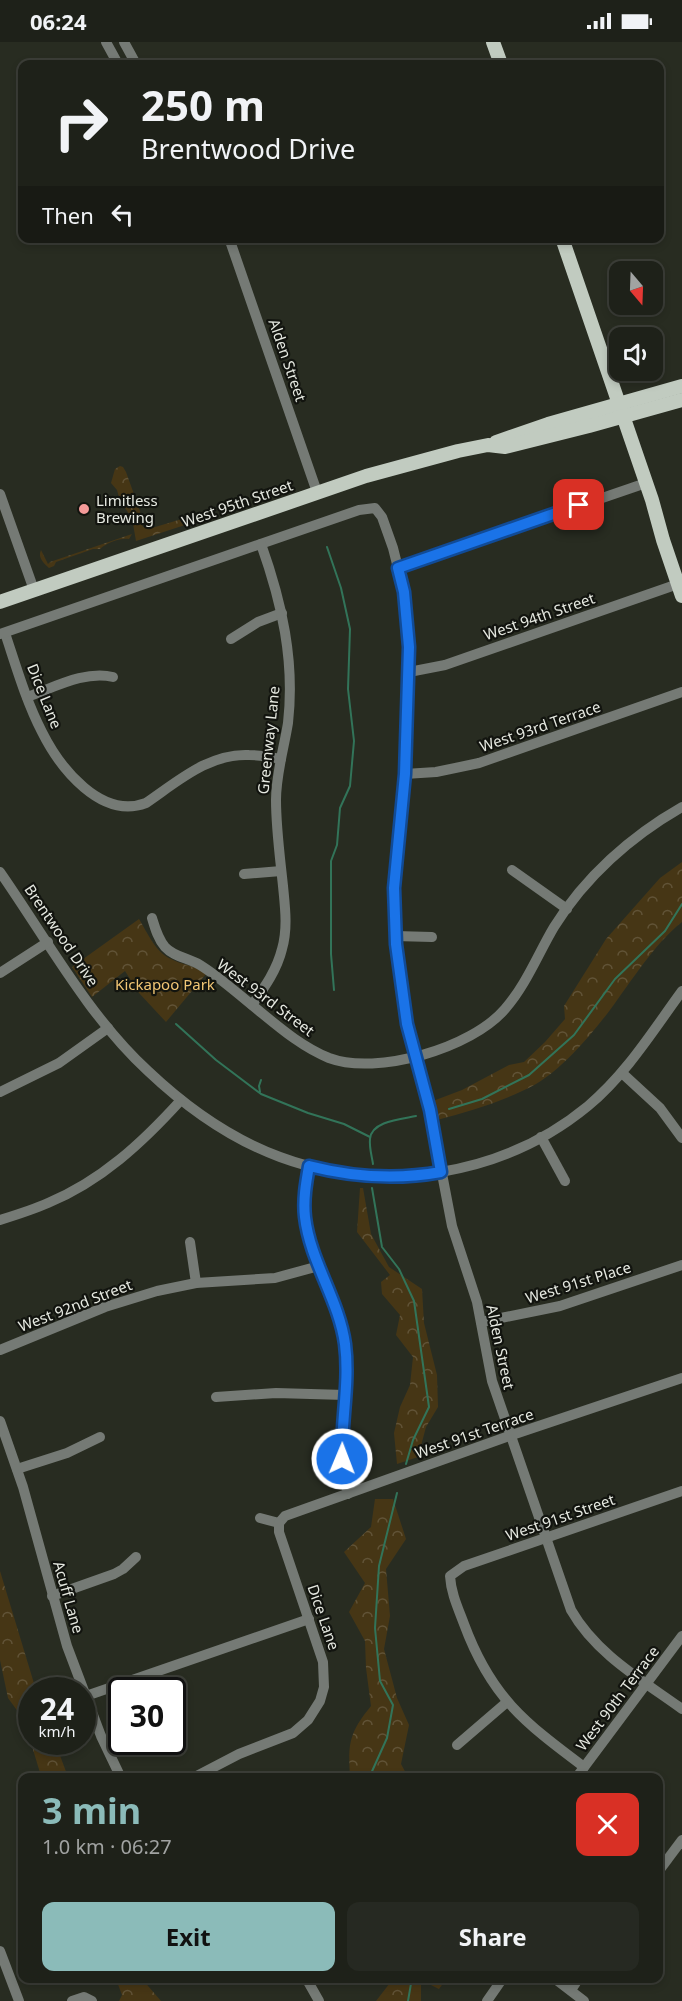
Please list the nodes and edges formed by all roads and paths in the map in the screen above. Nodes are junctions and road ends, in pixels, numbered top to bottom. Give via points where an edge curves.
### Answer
1 (106, 42) edge
2 (124, 42) edge
3 (493, 42) edge
4 (116, 60) edge
5 (133, 60) edge
6 (500, 60) edge
7 (231, 243) edge
8 (564, 243) edge
9 (682, 386) edge
10 (682, 400) edge
11 (619, 404) junction
12 (624, 417) junction
13 (489, 445) junction
14 (646, 483) junction
15 (317, 492) junction
16 (0, 494) edge
17 (261, 544) junction
18 (398, 568) junction
19 (34, 590) junction
20 (680, 590) edge
21 (0, 602) edge
22 (282, 614) junction
23 (2, 634) edge
24 (231, 639) dead end
25 (409, 672) junction
26 (113, 677) dead end
27 (682, 692) edge
28 (27, 697) junction
29 (282, 759) junction
30 (405, 774) junction
31 (682, 807) edge
32 (512, 870) dead end
33 (281, 871) junction
34 (0, 872) edge
35 (244, 874) dead end
36 (567, 909) junction
37 (152, 918) dead end
38 (395, 936) junction
39 (432, 937) dead end
40 (48, 942) junction
41 (0, 973) edge
42 (682, 991) edge
43 (252, 1005) junction
44 (108, 1028) junction
45 (415, 1056) junction
46 (622, 1073) junction
47 (0, 1092) edge
48 (181, 1101) junction
49 (542, 1137) junction
50 (682, 1138) edge
51 (309, 1166) junction
52 (441, 1172) junction
53 (566, 1181) dead end
54 (0, 1220) edge
55 (190, 1242) dead end
56 (682, 1265) edge
57 (319, 1266) junction
58 (196, 1283) junction
59 (481, 1322) junction
60 (0, 1350) edge
61 (682, 1378) edge
62 (345, 1395) junction
63 (216, 1397) dead end
64 (0, 1420) edge
65 (509, 1436) junction
66 (100, 1437) dead end
67 (17, 1469) junction
68 (682, 1491) edge
69 (348, 1494) junction
70 (260, 1518) dead end
71 (279, 1522) junction
72 (545, 1538) junction
73 (136, 1557) dead end
74 (52, 1596) junction
75 (309, 1619) junction
76 (682, 1636) edge
77 (79, 1677) edge
78 (647, 1683) junction
79 (96, 1693) edge
80 (507, 1702) junction
81 (682, 1710) edge
82 (96, 1723) edge
83 (457, 1745) dead end
84 (584, 1767) junction
85 (119, 1773) edge
86 (203, 1773) edge
87 (580, 1773) edge
88 (682, 1840) edge
89 (663, 1865) edge
90 (0, 1951) edge
91 (309, 1983) edge
92 (500, 1983) edge
93 (561, 1983) edge
94 (576, 1983) edge
95 (571, 1990) junction
96 (19, 2001) edge
97 (72, 2001) edge
98 (92, 2001) edge
99 (319, 2001) edge
100 (487, 2001) edge
101 (584, 2001) edge

1 - 4 street
2 - 5 street
3 - 6 main road
7 - 15 street, Alden Street
8 - 11 main road
9 - 11 main road, West 95th Street
10 - 12 main road, West 95th Street
11 - 12 main road
11 - 13 main road, West 95th Street
12 - 13 main road, West 95th Street via 505,447
12 - 14 main road
13 - 15 main road, West 95th Street via 405,464
14 - 18 street
14 - 20 main road
15 - 19 main road, West 95th Street
16 - 19 street
17 - 18 street, Alden Street via 375,508 386,527
17 - 22 street, Greenway Lane
17 - 23 street
18 - 25 street, Alden Street via 408,627
19 - 21 main road, West 95th Street
20 - 25 street, West 94th Street via 445,665
22 - 24 street via 258,622
22 - 29 street, Greenway Lane via 290,679
23 - 28 street, Dice Lane
25 - 30 street, Alden Street
26 - 28 street via 81,678
27 - 30 street, West 93rd Terrace via 479,763
28 - 29 street, Dice Lane via 42,734 68,770 98,798 114,806 146,803 217,759 249,754
29 - 33 street, Greenway Lane via 276,796
30 - 38 street, Alden Street via 395,869
31 - 36 street, West 93rd Street via 616,853
32 - 36 street
33 - 35 street
33 - 43 street, Greenway Lane via 286,925 282,950 271,977
34 - 40 street, Brentwood Drive
36 - 45 street, West 93rd Street via 516,996 493,1022 460,1042
37 - 43 street, West 93rd Street via 159,938 170,952 202,966
38 - 39 street
38 - 45 street, Alden Street via 402,998
40 - 41 street
40 - 44 street, Brentwood Drive
42 - 46 street, Brentwood Drive
43 - 45 street, West 93rd Street via 294,1038 331,1058 361,1064
44 - 47 street via 59,1063
44 - 48 street, Brentwood Drive
45 - 52 street, Alden Street
46 - 49 street, Brentwood Drive via 586,1107
46 - 50 street via 660,1108
48 - 51 street, Brentwood Drive via 244,1142
48 - 54 street via 136,1147 106,1170 60,1198
49 - 52 street, Brentwood Drive via 496,1158
49 - 53 street
51 - 52 street, Brentwood Drive via 361,1176
51 - 57 street via 305,1217
52 - 59 street, Alden Street via 452,1226
55 - 58 street
56 - 59 street, West 91st Place via 560,1306
57 - 58 street, West 92nd Street via 275,1278
57 - 62 street via 345,1344
58 - 60 street, West 92nd Street via 122,1301
59 - 65 street, Alden Street via 492,1381
61 - 65 street, West 91st Terrace
62 - 63 street via 276,1393
62 - 69 street via 342,1459
64 - 67 street, Acuff Lane
65 - 69 street, West 91st Terrace
65 - 72 street, Alden Street
66 - 67 street via 67,1453
67 - 74 street, Acuff Lane
68 - 72 street, West 91st Street
69 - 71 street, West 91st Terrace via 285,1516
70 - 71 street
71 - 75 street, Dice Lane
72 - 78 street, Alden Street via 565,1598 580,1626 604,1652
72 - 80 street, West 91st Street via 464,1566 450,1576 472,1645
73 - 74 street via 114,1575
74 - 77 street, Acuff Lane
75 - 79 street
75 - 86 street, Dice Lane via 325,1676 320,1701 309,1720 293,1733
76 - 78 street, West 90th Terrace
78 - 81 street, Alden Street
78 - 84 street, West 90th Terrace
80 - 83 street
80 - 84 street via 528,1724
82 - 85 street, Acuff Lane
84 - 87 street, West 90th Terrace
88 - 89 street
90 - 96 street
91 - 99 street
92 - 100 street
93 - 95 street
94 - 95 street
95 - 101 street
97 - 98 street via 84,1997

